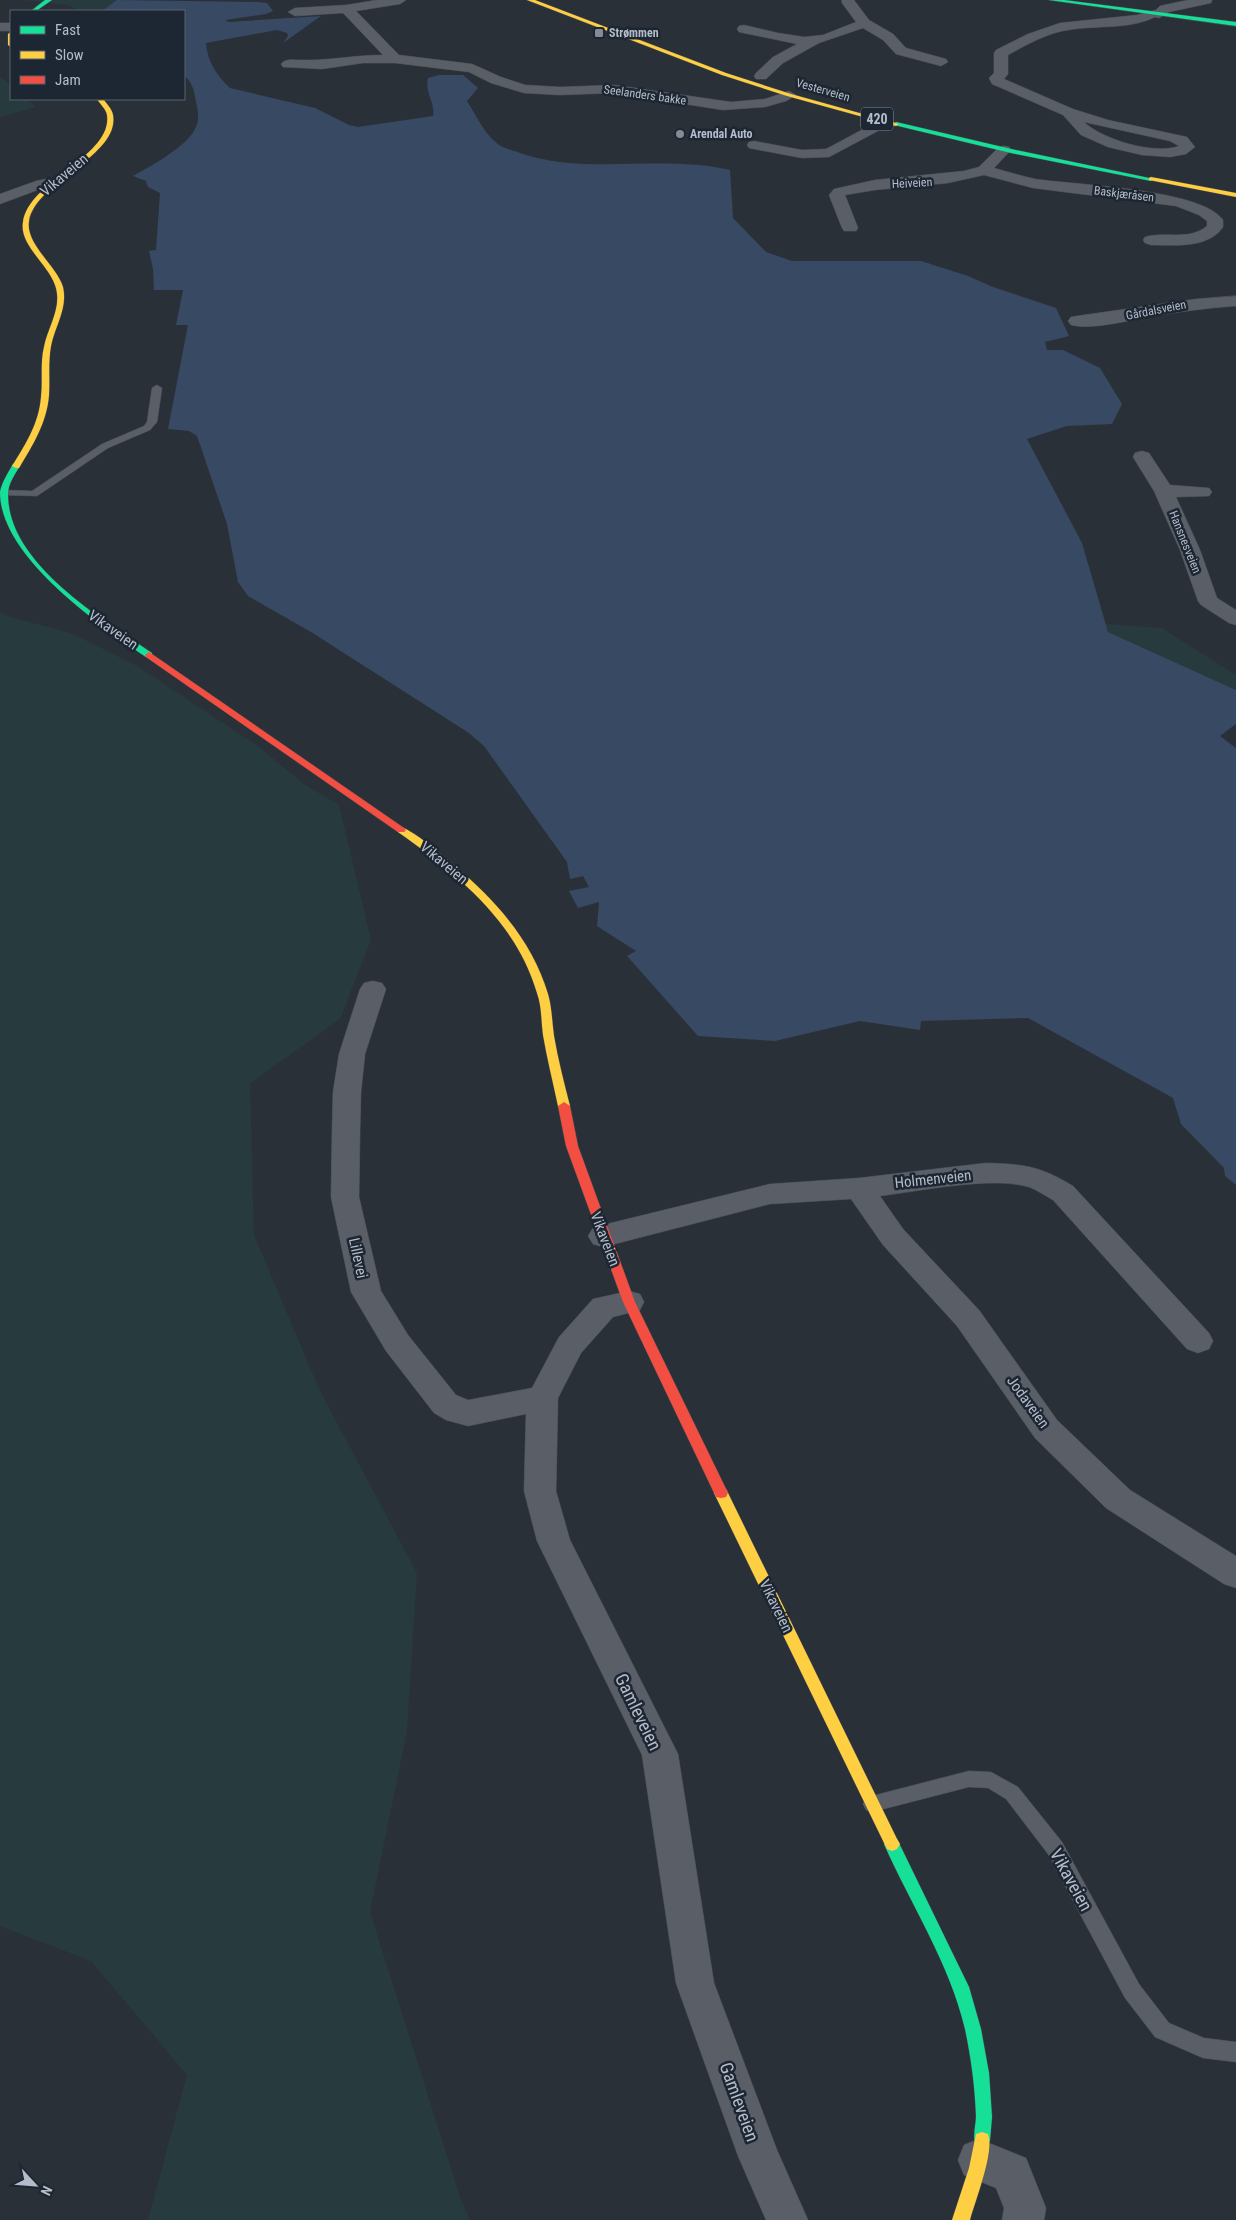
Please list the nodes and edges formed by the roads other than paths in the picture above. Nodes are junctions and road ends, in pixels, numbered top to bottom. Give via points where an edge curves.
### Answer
1 (49, 0) edge
2 (400, 0) edge
3 (530, 0) edge
4 (848, 0) edge
5 (1052, 0) edge
6 (1206, 0) edge
7 (346, 8) junction
8 (34, 10) edge
9 (294, 12) dead end
10 (1156, 14) junction
11 (864, 23) junction
12 (1236, 24) edge
13 (744, 29) dead end
14 (815, 40) junction
15 (394, 59) junction
16 (941, 62) dead end
17 (288, 64) dead end
18 (761, 76) dead end
19 (789, 95) junction
20 (101, 100) edge
21 (1068, 112) junction
22 (886, 122) junction
23 (754, 145) dead end
24 (1004, 150) junction
25 (984, 170) junction
26 (52, 183) junction
27 (1236, 195) edge
28 (0, 198) edge
29 (850, 228) dead end
30 (1151, 240) dead end
31 (1236, 301) edge
32 (1077, 321) dead end
33 (157, 388) dead end
34 (1142, 457) dead end
35 (1164, 491) junction
36 (1202, 492) dead end
37 (2, 500) edge
38 (1236, 619) edge
39 (373, 989) dead end
40 (859, 1188) junction
41 (603, 1236) junction
42 (629, 1302) junction
43 (1198, 1341) dead end
44 (542, 1398) junction
45 (1236, 1574) edge
46 (871, 1805) junction
47 (1236, 2052) edge
48 (979, 2160) junction
49 (787, 2220) edge
50 (961, 2220) edge
51 (1023, 2220) edge

1 - 8 main road
2 - 7 street
3 - 19 main road, Vesterveien / 420 via 699,65
4 - 11 street
5 - 10 main road
6 - 10 street
7 - 9 street
7 - 15 street
10 - 12 main road
10 - 21 street via 1064,26 1002,53 1001,74 996,81
11 - 14 street
11 - 16 street via 888,37 901,51
13 - 14 street via 782,38
14 - 18 street via 778,60
15 - 17 street, Seelanders bakke via 363,59 322,65
15 - 19 street, Seelanders bakke via 472,68 509,85 542,91 614,89 700,104 739,107
19 - 22 main road, Vesterveien / 420
20 - 26 main road, Vikaveien via 111,114 108,135
21 - 21 street via 1105,124 1182,140 1188,147 1185,151 1169,153 1103,141 1086,131
22 - 23 street via 829,153 802,154
22 - 24 main road, Vesterveien / 420
24 - 25 street
24 - 27 main road, Vesterveien / 420
25 - 29 street, Heiveien via 942,181 859,186 839,192 837,195
25 - 30 street, Baskjæråsen via 1033,183 1179,202 1205,212 1215,220 1215,227 1201,237
26 - 28 street
26 - 37 main road, Vikaveien via 32,204 25,232 49,265 60,292 61,305 48,345 40,425 11,475
31 - 32 street, Gårdalsveien via 1189,304 1110,319
33 - 37 lane via 152,422 147,428 105,446 34,494
34 - 35 street, Hansnesveien
35 - 36 street
35 - 38 street, Hansnesveien via 1208,601
37 - 41 main road, Vikaveien via 6,522 14,537 45,578 87,612 409,835 447,864 498,913 528,955 543,994 572,1146
39 - 44 street, Lillevei via 352,1054 346,1131 346,1198 366,1292 397,1343 445,1404 468,1413
40 - 41 street, Holmenveien via 770,1194
40 - 43 street, Holmenveien via 986,1173 1038,1179 1063,1193
40 - 45 street, Jodaveien via 894,1237 968,1318 1046,1429 1118,1500
41 - 42 main road, Vikaveien
42 - 44 street, Gamleveien via 604,1307 570,1345
42 - 46 main road, Vikaveien
44 - 49 street, Gamleveien via 540,1491 554,1541 660,1754 695,1983 759,2156
46 - 47 lane, Vikaveien via 969,1779 991,1780 1012,1793 1055,1848 1132,1991 1162,2030 1203,2048
46 - 48 main road, Vikaveien via 961,1987 976,2036 984,2110
48 - 50 main road, Vikaveien
48 - 51 street via 1011,2173 1025,2208

